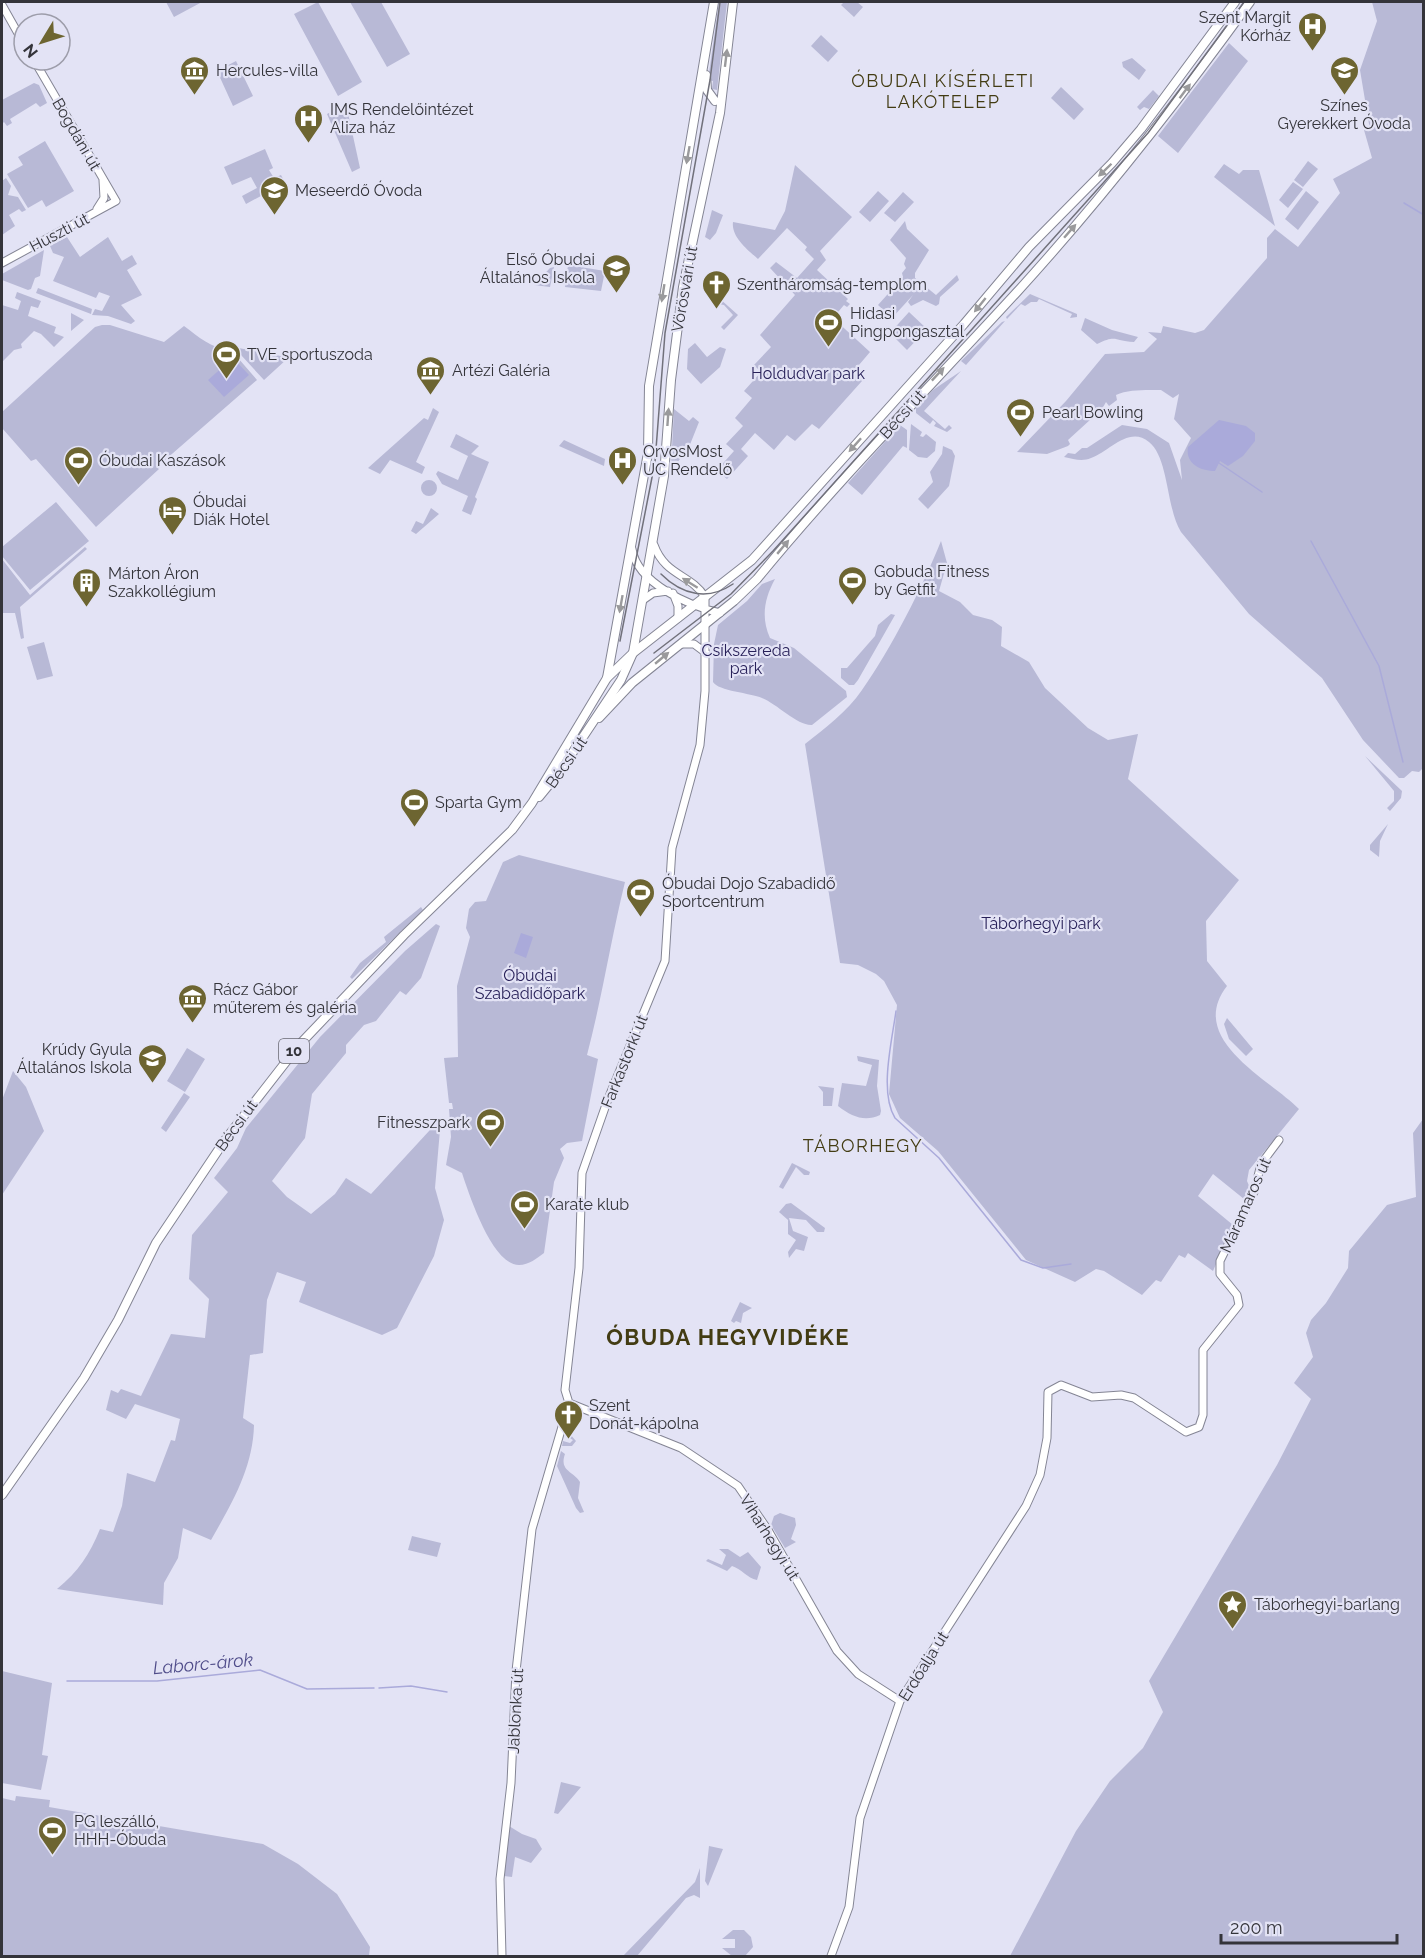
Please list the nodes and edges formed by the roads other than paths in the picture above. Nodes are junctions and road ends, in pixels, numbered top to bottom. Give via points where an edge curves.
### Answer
1 (714, 2) edge
2 (733, 2) edge
3 (1235, 2) edge
4 (1250, 2) edge
5 (2, 5) edge
6 (12, 23) edge
7 (706, 56) junction
8 (41, 72) edge
9 (715, 101) dead end
10 (102, 177) junction
11 (116, 201) joint
12 (94, 213) junction
13 (2, 263) edge
14 (654, 545) junction
15 (632, 546) junction
16 (647, 578) junction
17 (670, 592) junction
18 (705, 597) junction
19 (643, 600) junction
20 (694, 605) junction
21 (707, 610) junction
22 (720, 613) junction
23 (678, 618) junction
24 (706, 624) junction
25 (678, 645) junction
26 (633, 652) junction
27 (706, 653) junction
28 (607, 678) junction
29 (588, 730) junction
30 (532, 803) junction
31 (1279, 1140) dead end
32 (1048, 1392) joint
33 (569, 1403) junction
34 (551, 1468) joint
35 (2, 1495) edge
36 (900, 1701) junction
37 (502, 1956) edge
38 (831, 1956) edge

1 - 7 main road, Vörösvári út
14 -> 2 main road, Vörösvári út via 683,287 720,113
3 -> 18 main road, Bécsi út via 1112,163 1029,247 752,560
22 -> 4 main road, Bécsi út via 757,579 904,410 1076,225 1149,137
5 - 6 street
7 - 9 main road via 707,90
7 -> 15 main road, Vörösvári út via 649,386 648,453
8 - 10 street, Bogdáni út
10 - 11 street, Bogdáni út
10 - 12 street, Bogdáni út via 104,198
11 - 12 street, Huszti út
12 - 13 street, Huszti út
14 - 16 main road, Vörösvári út
18 -> 14 street via 665,566
15 - 16 street via 636,565
15 -> 28 main road, Vörösvári út
16 - 17 street
16 - 19 main road, Vörösvári út
17 - 19 street via 653,593
17 - 20 street
17 - 23 street via 678,606
18 - 20 main road, Bécsi út
18 - 21 street, Farkastorki út
19 - 26 main road, Vörösvári út
20 - 21 street
20 - 23 main road, Bécsi út
20 - 24 street
21 - 22 street
21 - 24 street, Farkastorki út
22 - 24 main road, Bécsi út
23 - 26 main road, Bécsi út
24 - 25 main road, Bécsi út
24 - 27 street, Farkastorki út
25 - 27 street via 694,644
29 -> 25 main road, Bécsi út via 626,689
26 - 28 main road, Bécsi út
26 - 29 main road, 10 via 621,680
27 - 33 street, Farkastorki út via 699,753 672,848 665,961 582,1173 579,1268 565,1390
28 - 30 main road, Bécsi út / 10
29 - 30 main road, Bécsi út / 10 via 555,779
30 - 35 main road, Bécsi út / 10 via 493,851 346,994 262,1089 158,1240 84,1378
31 - 32 street, Máramaros út via 1261,1164 1254,1192 1220,1262 1220,1274 1237,1294 1239,1305 1203,1350 1203,1414 1199,1427 1194,1431 1182,1430 1127,1396 1092,1397 1061,1385
32 - 36 street, Erdőalja út via 1047,1438 1040,1475 1026,1506
33 - 34 street, Farkastorki út
33 - 36 street, Viharhegyi út via 681,1448 738,1486 768,1530 837,1652 858,1674
34 - 37 street, Jablonka út via 532,1530 516,1671 511,1783 500,1879
36 - 38 street, Erdőalja út via 860,1818 849,1907

